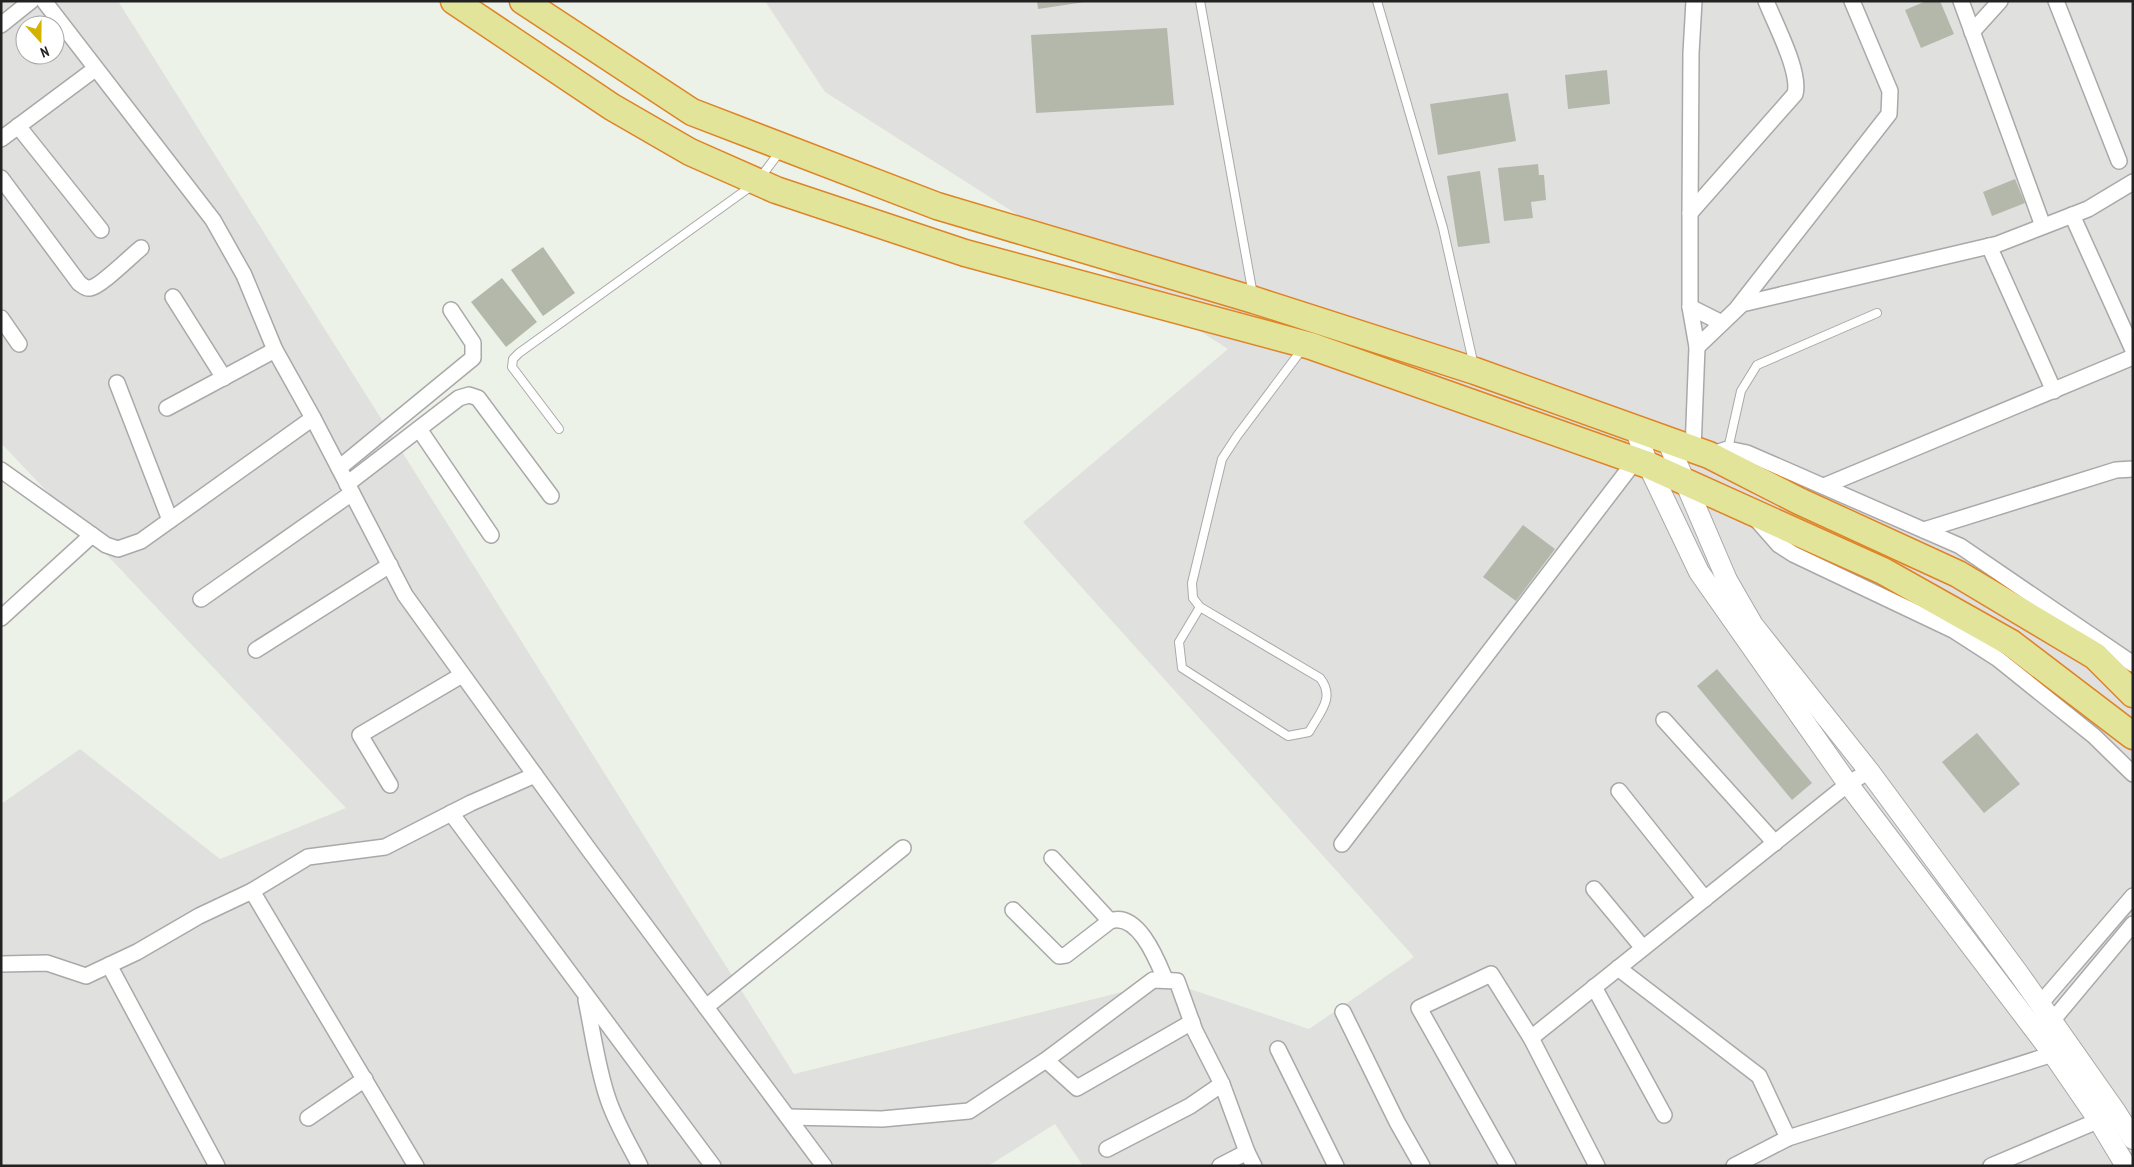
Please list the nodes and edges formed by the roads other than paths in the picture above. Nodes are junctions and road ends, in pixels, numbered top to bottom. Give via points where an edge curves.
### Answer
1 (31, 1) edge
2 (44, 1) edge
3 (454, 1) edge
4 (523, 1) edge
5 (1200, 1) edge
6 (1377, 1) edge
7 (1694, 1) edge
8 (1766, 1) edge
9 (1852, 1) edge
10 (1961, 1) edge
11 (2000, 1) edge
12 (2056, 1) edge
13 (1, 24) edge
14 (1972, 32) junction
15 (95, 70) junction
16 (18, 126) junction
17 (1, 139) edge
18 (784, 147) junction
19 (2119, 161) dead end
20 (1, 178) edge
21 (757, 182) junction
22 (2133, 182) edge
23 (1690, 213) junction
24 (2072, 215) junction
25 (2043, 226) junction
26 (101, 230) dead end
27 (1989, 246) junction
28 (141, 248) dead end
29 (173, 296) dead end
30 (1254, 300) junction
31 (1690, 307) junction
32 (1736, 309) junction
33 (451, 310) dead end
34 (1877, 313) dead end
35 (1, 318) edge
36 (1722, 323) junction
37 (20, 344) dead end
38 (1305, 344) junction
39 (1696, 347) junction
40 (275, 350) junction
41 (2133, 350) edge
42 (2133, 357) edge
43 (1475, 370) junction
44 (224, 378) junction
45 (117, 383) dead end
46 (2054, 391) junction
47 (167, 408) dead end
48 (313, 418) junction
49 (1635, 428) junction
50 (419, 429) junction
51 (559, 429) dead end
52 (1667, 440) junction
53 (1710, 452) junction
54 (1642, 463) junction
55 (339, 468) junction
56 (2133, 469) edge
57 (1, 470) edge
58 (1686, 482) junction
59 (1824, 486) junction
60 (349, 488) junction
61 (551, 496) dead end
62 (1750, 511) junction
63 (170, 520) junction
64 (1924, 530) junction
65 (92, 535) junction
66 (492, 535) dead end
67 (390, 566) junction
68 (201, 599) dead end
69 (1200, 607) junction
70 (1, 618) edge
71 (256, 650) dead end
72 (2133, 664) edge
73 (462, 675) junction
74 (2133, 694) edge
75 (1664, 720) dead end
76 (2133, 736) edge
77 (1869, 771) junction
78 (2133, 774) edge
79 (535, 775) junction
80 (1848, 784) junction
81 (390, 785) dead end
82 (1619, 791) dead end
83 (451, 813) junction
84 (1774, 843) junction
85 (1342, 844) dead end
86 (903, 848) dead end
87 (1052, 858) dead end
88 (1594, 889) dead end
89 (252, 892) junction
90 (2133, 896) edge
91 (1705, 898) junction
92 (1013, 910) dead end
93 (1110, 921) junction
94 (2133, 924) edge
95 (1643, 948) junction
96 (4, 961) edge
97 (109, 965) junction
98 (1618, 968) junction
99 (1165, 979) junction
100 (1594, 987) junction
101 (585, 994) junction
102 (2040, 1004) junction
103 (706, 1007) junction
104 (1343, 1012) dead end
105 (2052, 1021) junction
106 (1192, 1022) junction
107 (1531, 1038) junction
108 (1278, 1049) dead end
109 (2061, 1049) junction
110 (1046, 1060) junction
111 (365, 1080) junction
112 (1222, 1084) junction
113 (1664, 1115) dead end
114 (788, 1117) junction
115 (2108, 1117) junction
116 (308, 1118) dead end
117 (1788, 1138) junction
118 (2133, 1138) edge
119 (1107, 1149) dead end
120 (1250, 1159) edge
121 (217, 1166) edge
122 (416, 1166) edge
123 (640, 1166) edge
124 (714, 1166) edge
125 (824, 1166) edge
126 (1220, 1166) edge
127 (1336, 1166) edge
128 (1422, 1166) edge
129 (1508, 1166) edge
130 (1597, 1166) edge
131 (1734, 1166) edge
132 (1992, 1166) edge
133 (2126, 1166) edge

1 - 13 street
2 - 15 street
3 - 21 highway via 612,107 690,152
4 - 18 highway via 692,112
5 - 30 lane
6 - 43 lane via 1443,228
7 - 23 street
8 - 23 street via 1793,67 1798,84 1795,94
9 - 32 street via 1890,92 1889,114
10 - 14 street
11 - 14 street
12 - 19 street
14 - 25 street
15 - 16 street
15 - 40 street via 213,220 244,275
16 - 17 street
16 - 26 street
18 - 21 lane
18 - 30 highway via 937,206
20 - 28 street via 79,283 86,287 99,284
21 - 38 highway via 965,253
21 - 51 lane via 513,359 512,367
22 - 24 street
23 - 31 street
24 - 25 street
24 - 41 street
25 - 27 street
27 - 32 street via 1742,304
27 - 46 street
29 - 44 street
30 - 43 highway
31 - 36 street
31 - 39 street
32 - 36 street
33 - 55 street via 473,343 473,358
34 - 53 lane via 1757,365
35 - 37 street
36 - 39 street
38 - 54 highway
38 - 69 lane via 1222,459 1192,583 1193,598
39 - 53 street
40 - 44 street
40 - 48 street
42 - 46 street
43 - 49 highway
44 - 47 street
45 - 63 street
46 - 59 street
48 - 55 street
48 - 63 street
49 - 52 highway
49 - 54 street
50 - 60 street
50 - 61 street via 459,398 469,394 478,398
50 - 66 street
52 - 53 highway
52 - 58 street
53 - 59 street via 1747,453
53 - 74 highway via 1799,502 1958,574 2095,656
54 - 58 highway
54 - 80 street via 1699,572
54 - 85 street
55 - 60 street
56 - 64 street via 2116,470
57 - 65 street
58 - 62 highway
58 - 77 street via 1727,580 1753,625
59 - 64 street
60 - 67 street
60 - 68 street
62 - 76 highway via 1883,571 2011,643
62 - 78 street via 1779,545 1793,554 1953,630 1998,659 2094,736
63 - 65 street via 141,541 118,549
64 - 72 street via 1960,546
65 - 70 street
67 - 71 street
67 - 73 street via 405,595
69 - 69 lane via 1320,678 1327,687 1328,697 1309,732 1288,736 1182,668 1179,642
73 - 79 street
73 - 81 street via 360,735
75 - 84 street
77 - 80 street
77 - 102 street
79 - 83 street
79 - 103 street
80 - 84 street
80 - 109 street
82 - 91 street
83 - 89 street via 385,847 308,856
83 - 101 street
84 - 91 street
86 - 103 street
87 - 93 street
88 - 95 street
89 - 97 street via 199,916
89 - 111 street
90 - 102 street
91 - 95 street
92 - 93 street via 1059,956 1066,955
93 - 99 street via 1124,920 1142,935
94 - 105 street
95 - 98 street
96 - 97 street via 47,963 86,976
97 - 121 street
98 - 100 street
98 - 117 street via 1760,1076
99 - 106 street via 1177,981
99 - 110 street via 1152,980
100 - 107 street
100 - 113 street
101 - 123 street via 608,1099
101 - 124 street
102 - 105 street
103 - 114 street
104 - 128 street
105 - 109 street
106 - 110 street via 1078,1088
106 - 112 street
107 - 129 street via 1491,974 1419,1008
107 - 130 street
108 - 127 street
109 - 115 street
109 - 117 street
110 - 114 street via 969,1111 882,1119
111 - 116 street
111 - 122 street
112 - 119 street via 1190,1106
112 - 120 street
114 - 125 street
115 - 118 street
115 - 132 street
115 - 133 street
117 - 131 street
120 - 126 street

